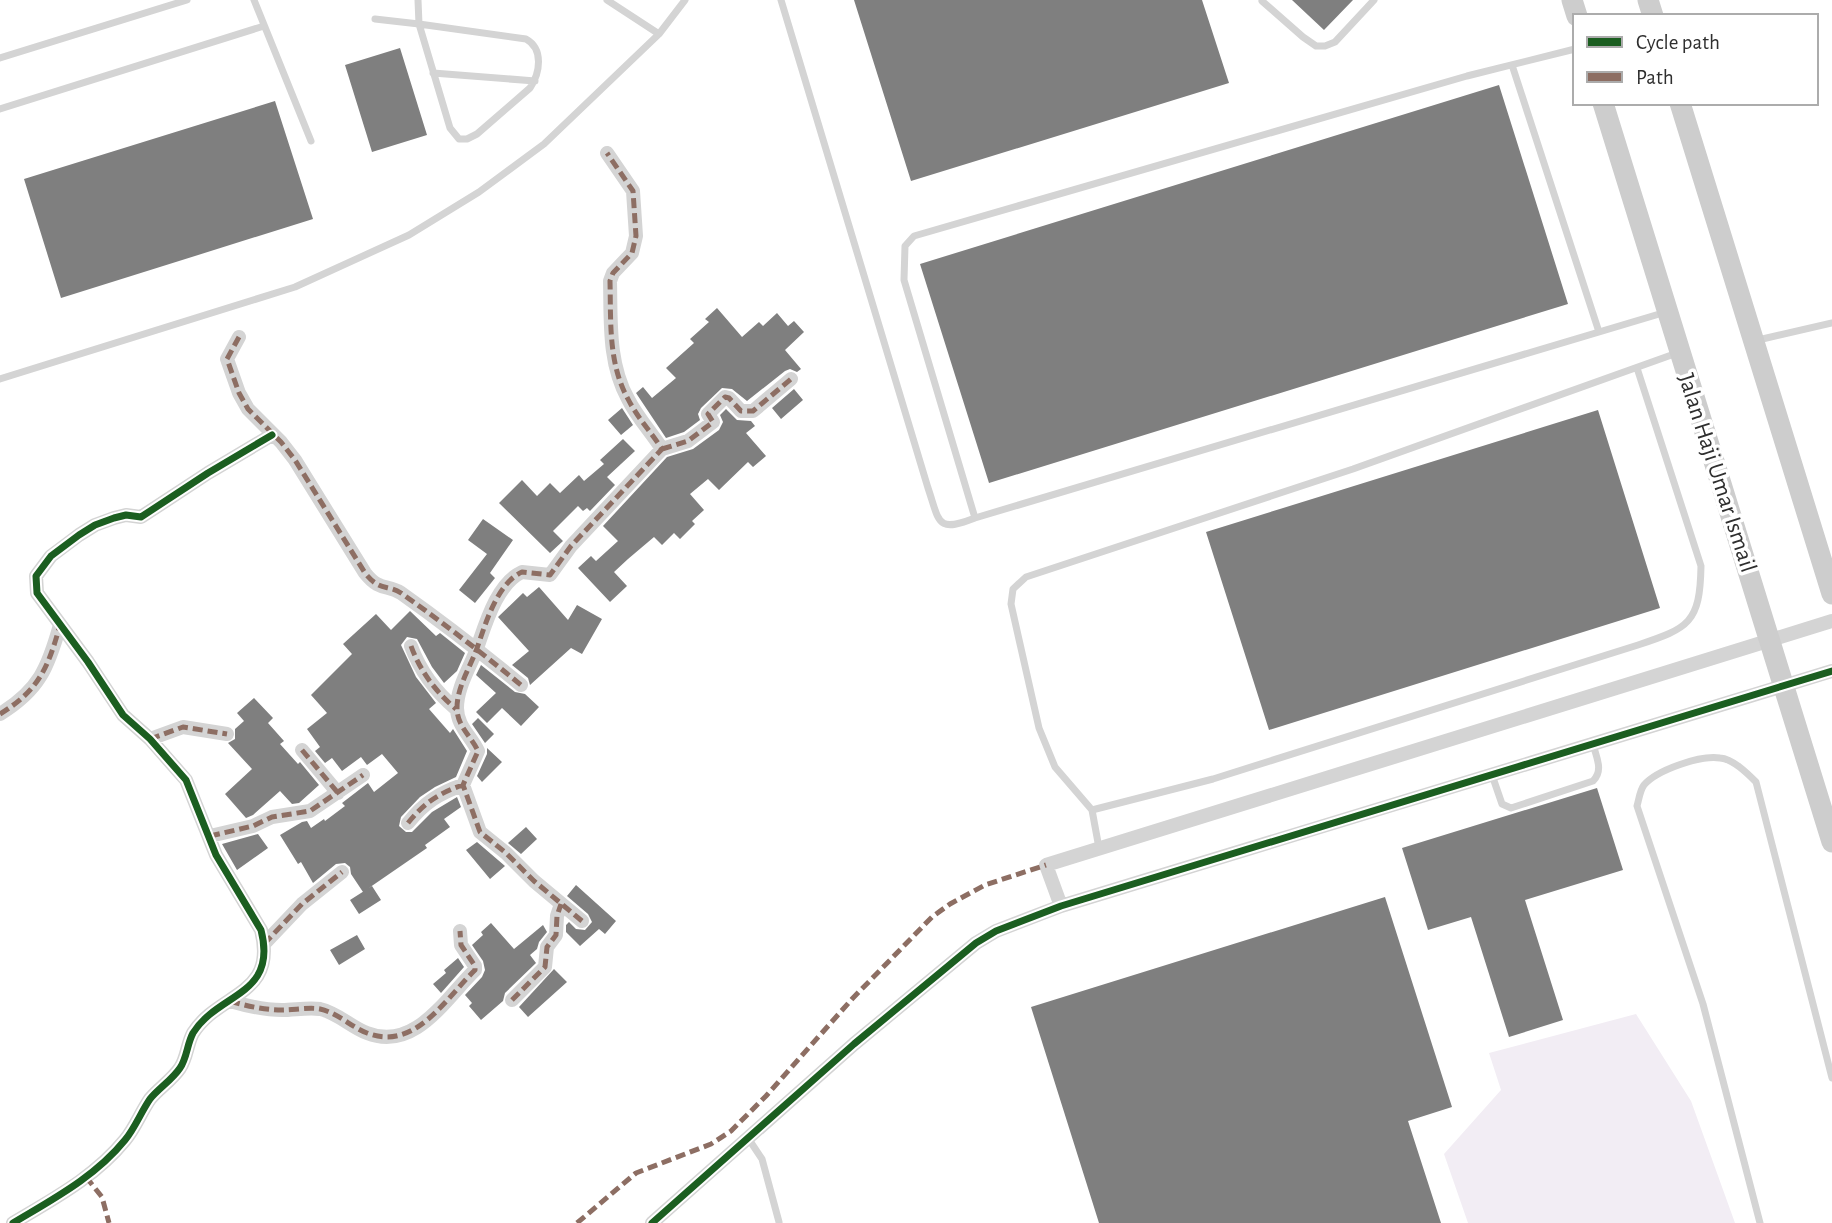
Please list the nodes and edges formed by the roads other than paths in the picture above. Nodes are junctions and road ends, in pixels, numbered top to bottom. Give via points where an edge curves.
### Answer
1 (187, 0) edge
2 (254, 0) edge
3 (418, 0) edge
4 (607, 0) edge
5 (685, 0) edge
6 (781, 0) edge
7 (1374, 0) edge
8 (1262, 1) edge
9 (374, 19) dead end
10 (419, 24) junction
11 (264, 26) junction
12 (659, 34) junction
13 (1573, 49) edge
14 (0, 58) edge
15 (1512, 65) junction
16 (433, 73) junction
17 (535, 81) junction
18 (1604, 105) edge
19 (1681, 105) edge
20 (0, 109) edge
21 (311, 141) dead end
22 (607, 153) dead end
23 (1667, 312) junction
24 (1832, 323) edge
25 (1599, 332) junction
26 (239, 337) dead end
27 (1754, 341) junction
28 (1679, 352) junction
29 (1637, 368) junction
30 (0, 379) edge
31 (791, 379) dead end
32 (272, 435) junction
33 (662, 449) junction
34 (975, 518) junction
35 (1832, 594) edge
36 (1832, 621) edge
37 (60, 625) junction
38 (1770, 640) junction
39 (411, 646) dead end
40 (476, 650) junction
41 (1832, 671) edge
42 (521, 685) dead end
43 (1784, 686) junction
44 (438, 691) junction
45 (459, 691) junction
46 (456, 709) junction
47 (0, 714) edge
48 (227, 734) dead end
49 (150, 739) junction
50 (1593, 744) junction
51 (302, 750) dead end
52 (363, 775) dead end
53 (1492, 775) junction
54 (463, 785) junction
55 (338, 793) junction
56 (1092, 810) junction
57 (408, 823) dead end
58 (210, 836) junction
59 (1832, 842) edge
60 (1100, 848) junction
61 (342, 872) dead end
62 (561, 904) junction
63 (1061, 906) junction
64 (582, 920) dead end
65 (460, 931) dead end
66 (264, 944) junction
67 (512, 1000) dead end
68 (230, 1001) junction
69 (1832, 1078) edge
70 (748, 1138) junction
71 (779, 1222) edge
72 (13, 1223) edge
73 (652, 1223) edge
74 (1760, 1223) edge

1 - 14 lane
2 - 11 lane
3 - 10 lane
4 - 12 lane
5 - 12 lane
6 - 34 lane via 938,517 951,527
7 - 8 lane via 1335,42 1325,46 1303,37
9 - 10 lane
10 - 16 lane
10 - 17 lane via 526,39 534,43 539,57
11 - 20 lane
11 - 21 lane
12 - 30 lane via 544,144 479,192 409,234 295,287
13 - 15 lane
15 - 25 lane
15 - 34 lane via 914,236 905,246 904,280
16 - 17 lane
16 - 17 lane via 450,128 459,139 477,134
18 - 23 main road, Jalan Haji Umar Ismail
19 - 27 main road
22 - 33 street via 633,191 636,236 632,253 610,281 613,358 627,398
23 - 25 lane
23 - 28 main road, Jalan Haji Umar Ismail
24 - 27 lane
25 - 34 lane
26 - 32 street via 227,359 248,409
27 - 35 main road
28 - 29 lane
28 - 38 main road, Jalan Haji Umar Ismail
29 - 56 lane via 1701,566 1701,595 1683,627 1213,779
29 - 56 lane via 1353,469 1026,577 1013,589 1010,604 1039,728 1055,767
31 - 33 street via 753,411 741,411 725,397 708,414 713,422 688,441
32 - 37 street via 141,517 114,517 95,525 51,556 36,576 37,593
32 - 40 street via 295,460 372,582 397,590
33 - 40 street via 571,546 550,575 522,572 510,580 489,614
36 - 38 street
37 - 47 street via 41,677 20,702
37 - 49 street via 123,715
38 - 43 main road, Jalan Haji Umar Ismail
38 - 60 street
39 - 44 street
40 - 42 street
40 - 45 street
41 - 43 street
43 - 50 street
43 - 59 main road, Jalan Haji Umar Ismail
44 - 45 street
44 - 46 street
45 - 46 street
46 - 54 street via 478,751
48 - 49 street via 183,727
49 - 58 street via 186,780
50 - 53 street
50 - 53 lane via 1600,768 1593,781 1510,808 1502,804
51 - 55 street
52 - 55 street
53 - 63 street
54 - 57 street via 430,800
54 - 62 street via 480,832
55 - 58 street via 310,811
56 - 60 lane
58 - 66 street via 216,855 261,930
60 - 63 street via 1046,865
61 - 66 street via 302,904
62 - 64 street
62 - 67 street via 545,967
63 - 70 street via 976,943
65 - 68 street via 461,945 475,970 429,1020 403,1035 377,1037 318,1009 271,1010
66 - 68 street via 255,979
68 - 72 street via 193,1033 180,1068 148,1102 116,1150 86,1177
69 - 74 lane via 1756,782 1721,757 1681,763 1655,776 1642,787 1637,806 1703,1004
70 - 71 lane via 762,1159
70 - 73 street

